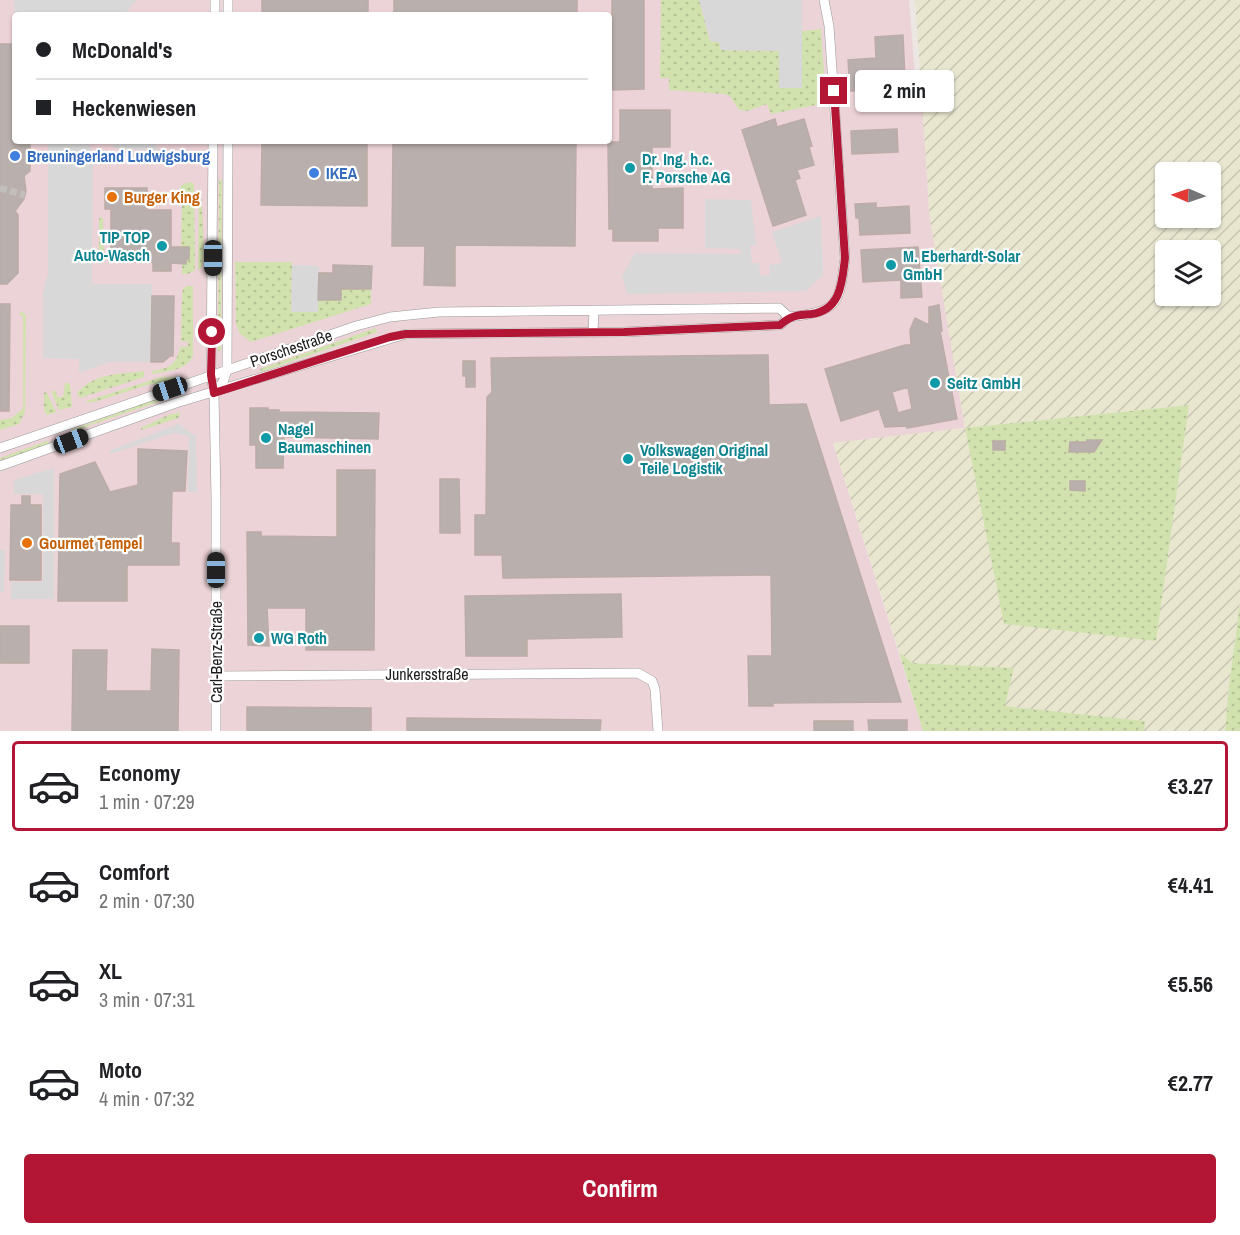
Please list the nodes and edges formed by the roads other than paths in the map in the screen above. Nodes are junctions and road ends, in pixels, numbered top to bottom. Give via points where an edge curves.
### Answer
1 (824, 0) edge
2 (213, 144) edge
3 (228, 144) edge
4 (594, 310) junction
5 (789, 316) junction
6 (594, 332) junction
7 (227, 370) junction
8 (211, 375) junction
9 (214, 393) junction
10 (0, 448) edge
11 (0, 466) edge
12 (217, 676) junction
13 (216, 731) edge
14 (658, 731) edge

1 - 5 street via 830,26 845,258 835,303 820,313
2 - 8 street, Carl-Benz-Straße
3 - 7 street
4 - 5 street, Porschestraße via 779,308
4 - 6 street
4 - 7 street, Porschestraße via 390,316
5 - 6 street, Porschestraße via 780,325
6 - 9 street, Porschestraße via 406,334
7 - 8 street, Porschestraße
7 - 9 street
8 - 9 street, Carl-Benz-Straße
8 - 10 street, Porschestraße
9 - 11 street, Porschestraße
9 - 12 street, Carl-Benz-Straße
12 - 13 street, Carl-Benz-Straße
12 - 14 street, Junkersstraße via 638,673 652,681 656,689

